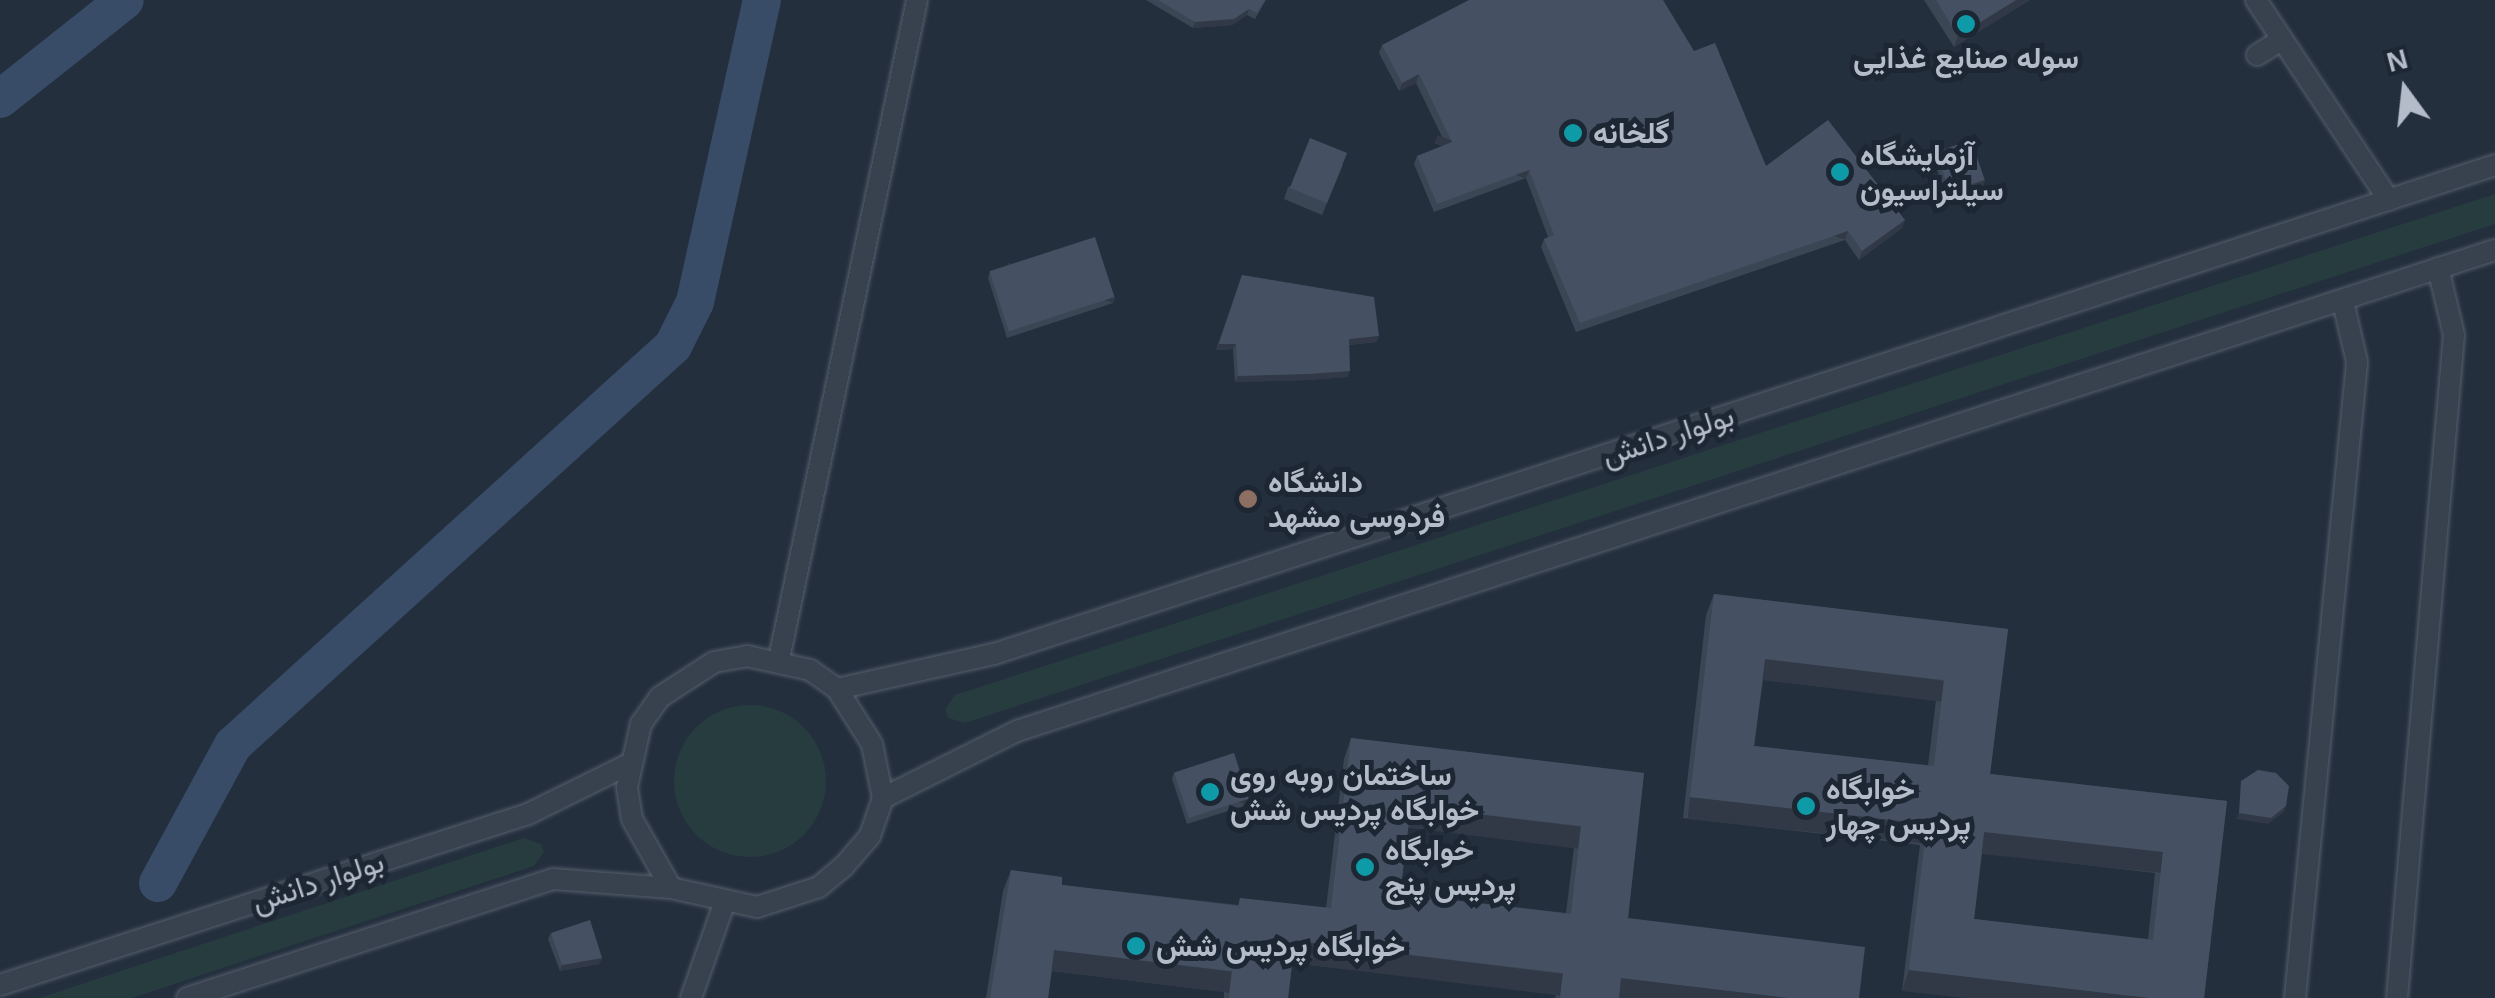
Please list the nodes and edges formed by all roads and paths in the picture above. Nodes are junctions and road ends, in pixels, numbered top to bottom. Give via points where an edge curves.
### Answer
1 (918, 0) edge
2 (2256, 0) edge
3 (2281, 40) junction
4 (2257, 55) dead end
5 (2495, 165) edge
6 (2390, 200) junction
7 (2495, 250) edge
8 (2438, 268) junction
9 (2344, 302) junction
10 (779, 659) junction
11 (837, 690) junction
12 (628, 764) junction
13 (883, 798) junction
14 (671, 888) junction
15 (724, 904) junction
16 (0, 986) edge
17 (187, 998) edge
18 (691, 998) edge
19 (2295, 998) edge
20 (2397, 998) edge

1 - 10 lane
2 - 3 lane
3 - 4 lane
3 - 6 lane
5 - 6 lane, بولوار دانش
6 - 11 lane, بولوار دانش via 994,654
7 - 8 lane
8 - 9 lane
8 - 20 lane via 2454,335
9 - 13 lane via 1017,730
9 - 19 lane via 2357,362
10 - 11 lane
10 - 12 lane via 714,662 684,676 640,724
11 - 13 lane via 872,744
12 - 14 lane via 632,819
12 - 16 lane, بولوار دانش via 528,814
13 - 15 lane via 870,836 819,887 757,907
14 - 15 lane
14 - 17 lane via 553,879
15 - 18 lane

